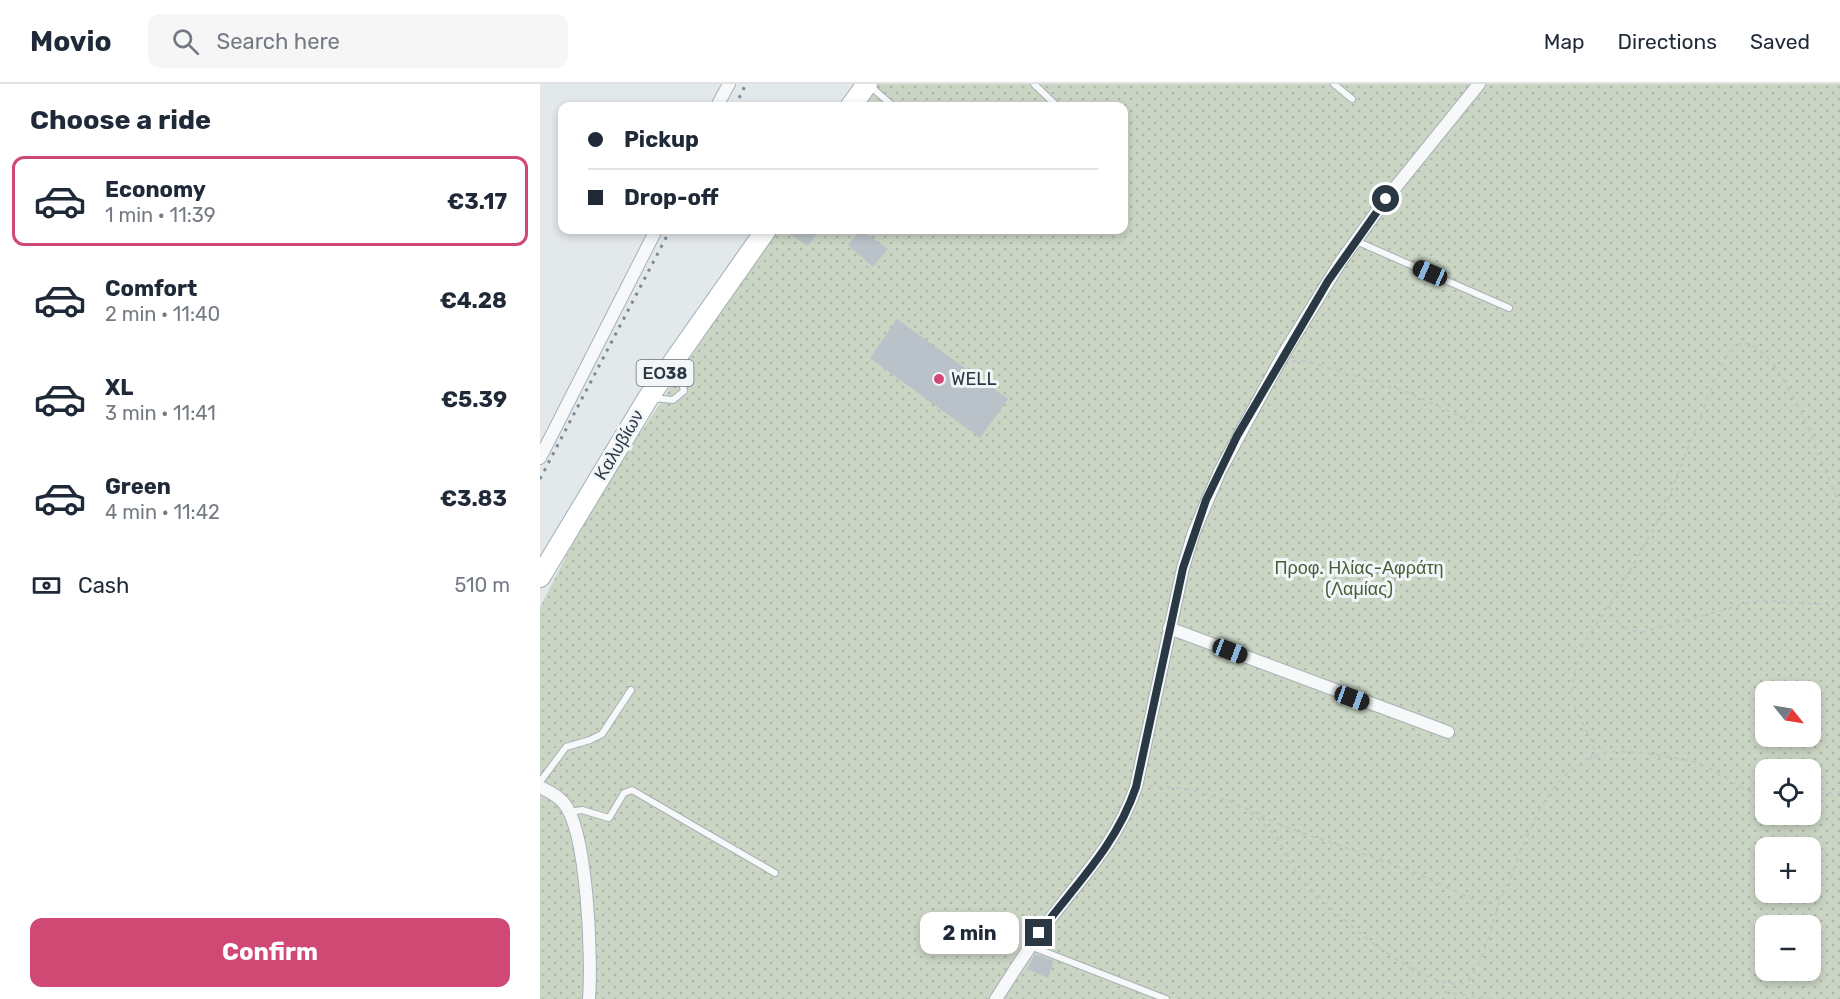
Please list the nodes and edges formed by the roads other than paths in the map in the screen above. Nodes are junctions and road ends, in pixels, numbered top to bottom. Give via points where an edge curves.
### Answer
1 (867, 84) edge
2 (1034, 84) edge
3 (1334, 84) edge
4 (1479, 84) edge
5 (724, 87) edge
6 (1352, 99) dead end
7 (718, 102) edge
8 (854, 102) edge
9 (888, 102) edge
10 (1053, 102) edge
11 (654, 234) edge
12 (763, 234) edge
13 (1356, 241) junction
14 (1509, 308) dead end
15 (540, 458) edge
16 (572, 523) junction
17 (540, 550) edge
18 (540, 577) edge
19 (1169, 628) junction
20 (631, 690) dead end
21 (1448, 732) dead end
22 (540, 782) edge
23 (540, 787) edge
24 (568, 812) junction
25 (775, 873) dead end
26 (1030, 946) junction
27 (589, 999) edge
28 (996, 999) edge
29 (1166, 999) edge

1 - 8 main road
1 - 9 lane
2 - 10 lane
3 - 6 lane
4 - 13 street
5 - 7 street
11 - 15 street
12 - 16 main road, Καλυβίων / ΕΟ38 via 648,398
13 - 14 lane
13 - 19 street via 1278,364 1206,500 1183,568
16 - 17 main road
16 - 18 main road, Καλυβίων / ΕΟ38
19 - 21 street
19 - 26 street via 1136,787 1115,837
20 - 22 lane via 602,734 566,747
23 - 24 street via 564,803
24 - 25 lane via 582,810 609,818 624,793 634,790
24 - 27 street via 586,892 591,946
26 - 28 street
26 - 29 lane

